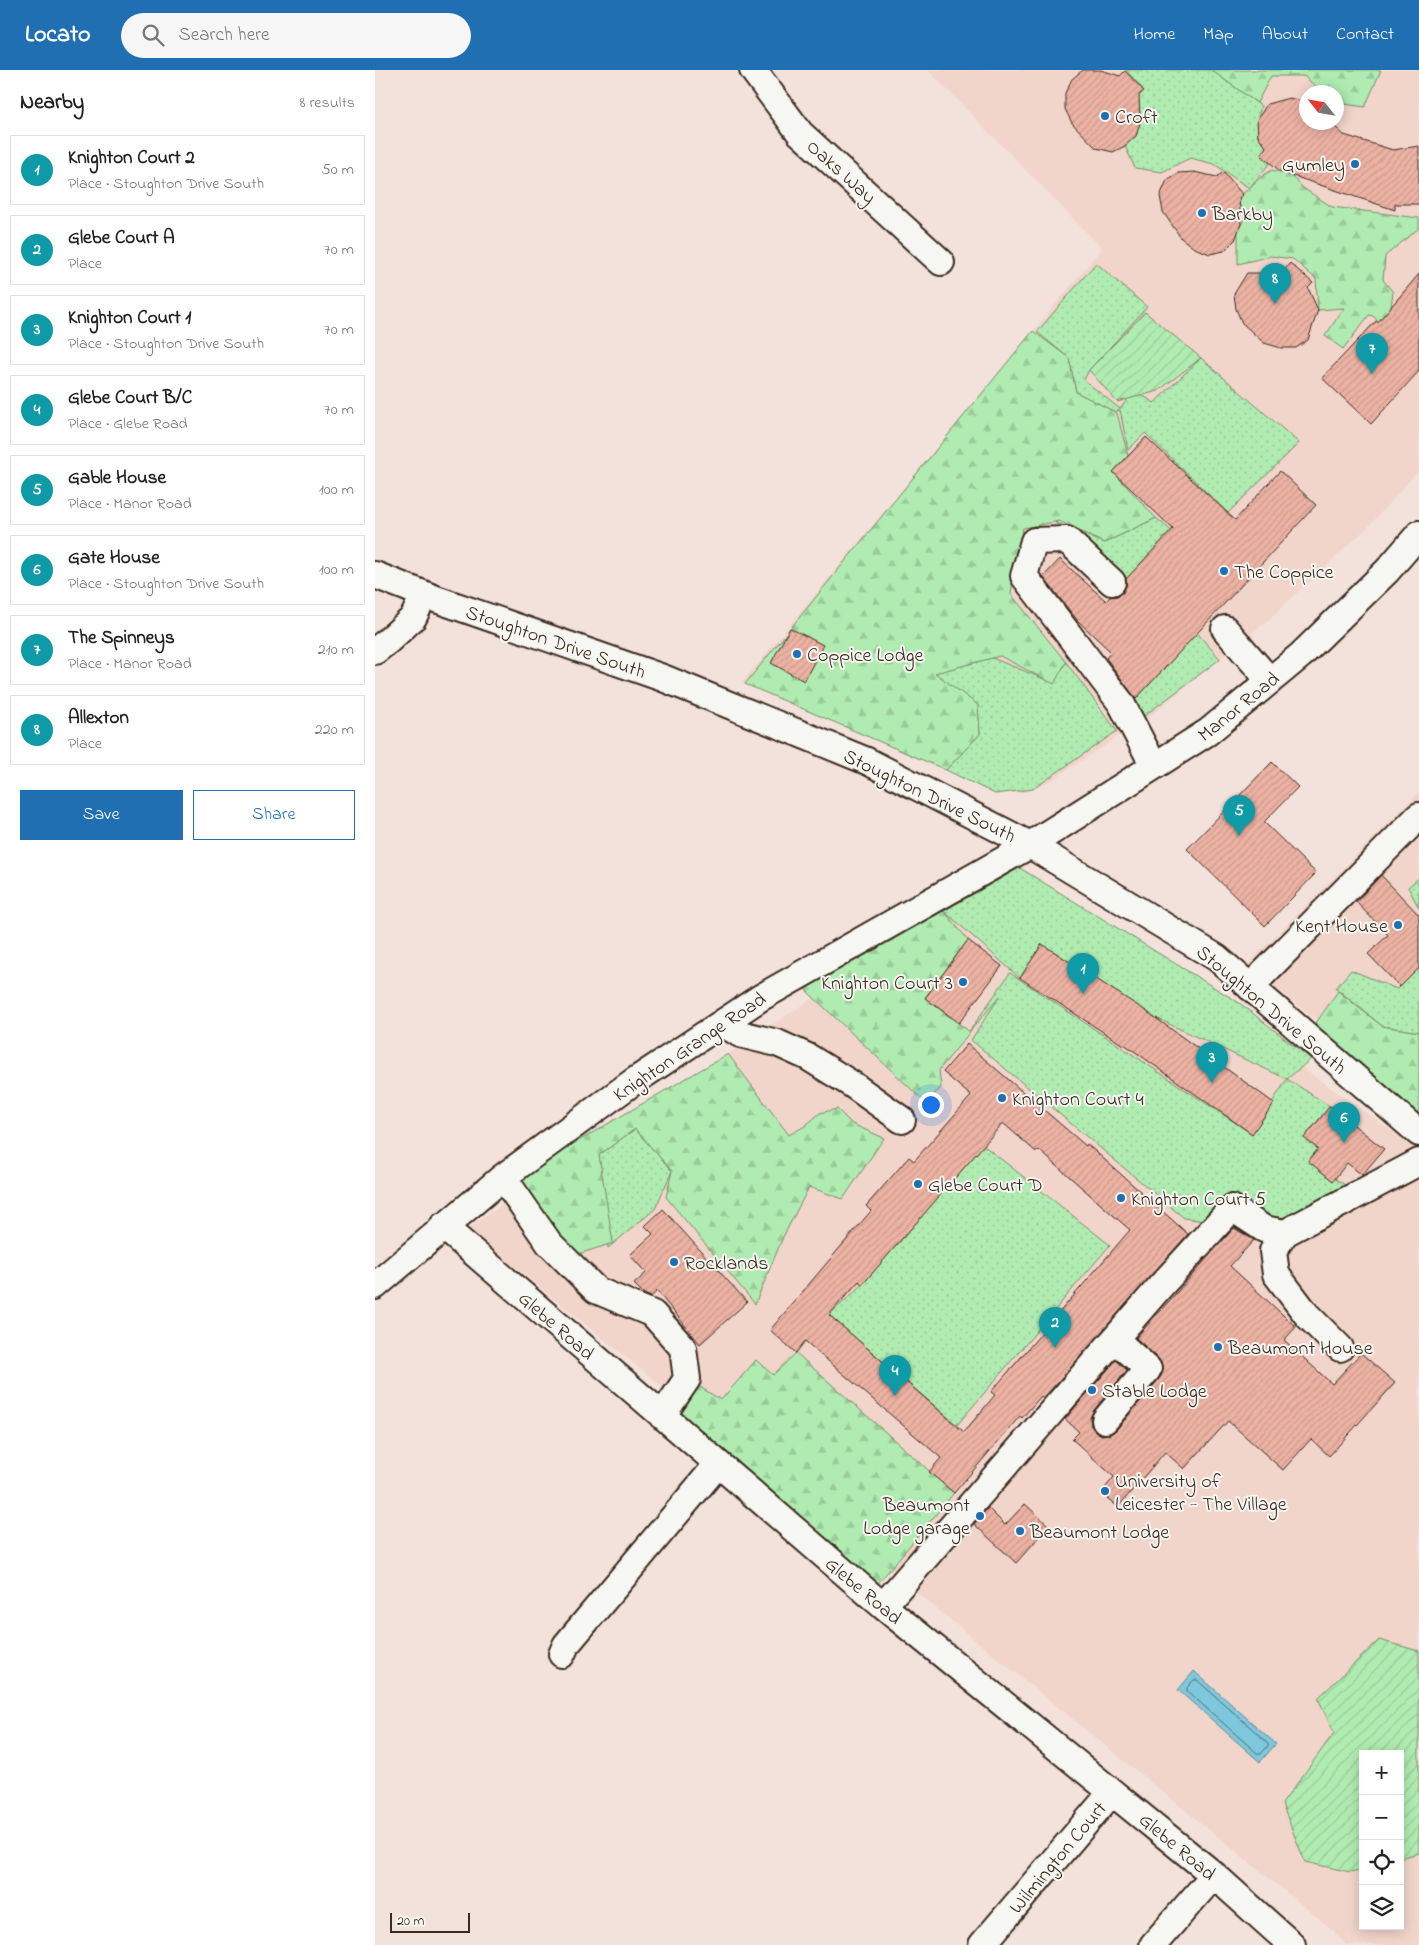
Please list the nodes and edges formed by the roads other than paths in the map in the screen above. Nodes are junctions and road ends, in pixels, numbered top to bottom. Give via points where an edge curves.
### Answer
1 (753, 70) edge
2 (941, 262) dead end
3 (1419, 534) edge
4 (375, 575) edge
5 (1112, 582) dead end
6 (424, 595) junction
7 (1225, 628) dead end
8 (375, 651) edge
9 (1270, 681) junction
10 (1154, 766) junction
11 (1419, 816) edge
12 (1030, 845) junction
13 (1250, 987) junction
14 (722, 1023) junction
15 (902, 1120) dead end
16 (1419, 1133) edge
17 (1419, 1162) edge
18 (503, 1177) junction
19 (443, 1226) junction
20 (1285, 1233) junction
21 (375, 1286) edge
22 (1115, 1339) junction
23 (1340, 1348) dead end
24 (662, 1416) junction
25 (1105, 1420) dead end
26 (718, 1464) junction
27 (883, 1606) junction
28 (563, 1654) dead end
29 (1113, 1792) junction
30 (1214, 1876) junction
31 (982, 1945) edge
32 (1153, 1945) edge
33 (1292, 1945) edge

1 - 2 street, Oaks Way via 800,133
3 - 9 street, Manor Road via 1387,571
4 - 6 street, Stoughton Drive South
5 - 10 street via 1067,540 1029,535 1023,576 1121,703
6 - 8 street via 413,618
6 - 12 street, Stoughton Drive South via 663,678 867,761
7 - 9 street
9 - 10 street, Manor Road via 1208,732
10 - 12 street, Manor Road
11 - 13 street
12 - 13 street, Stoughton Drive South via 1217,958
12 - 14 street, Knighton Grange Road via 760,998
13 - 16 street, Stoughton Drive South
14 - 15 street via 740,1034 777,1043 808,1058
14 - 18 street, Knighton Grange Road via 633,1082
17 - 20 street
18 - 19 street, Knighton Grange Road
18 - 24 street via 549,1243 596,1290 653,1314 683,1348 687,1378
19 - 21 street, Knighton Grange Road
19 - 24 street, Glebe Road
20 - 22 street via 1264,1229 1232,1208
20 - 23 street via 1273,1250 1276,1274 1307,1314
22 - 25 street via 1148,1369
22 - 27 street
24 - 26 street, Glebe Road
26 - 27 street, Glebe Road
26 - 28 street via 566,1645
27 - 29 street, Glebe Road
29 - 30 street, Glebe Road
29 - 31 street, Wilmington Court
30 - 32 street
30 - 33 street, Glebe Road

